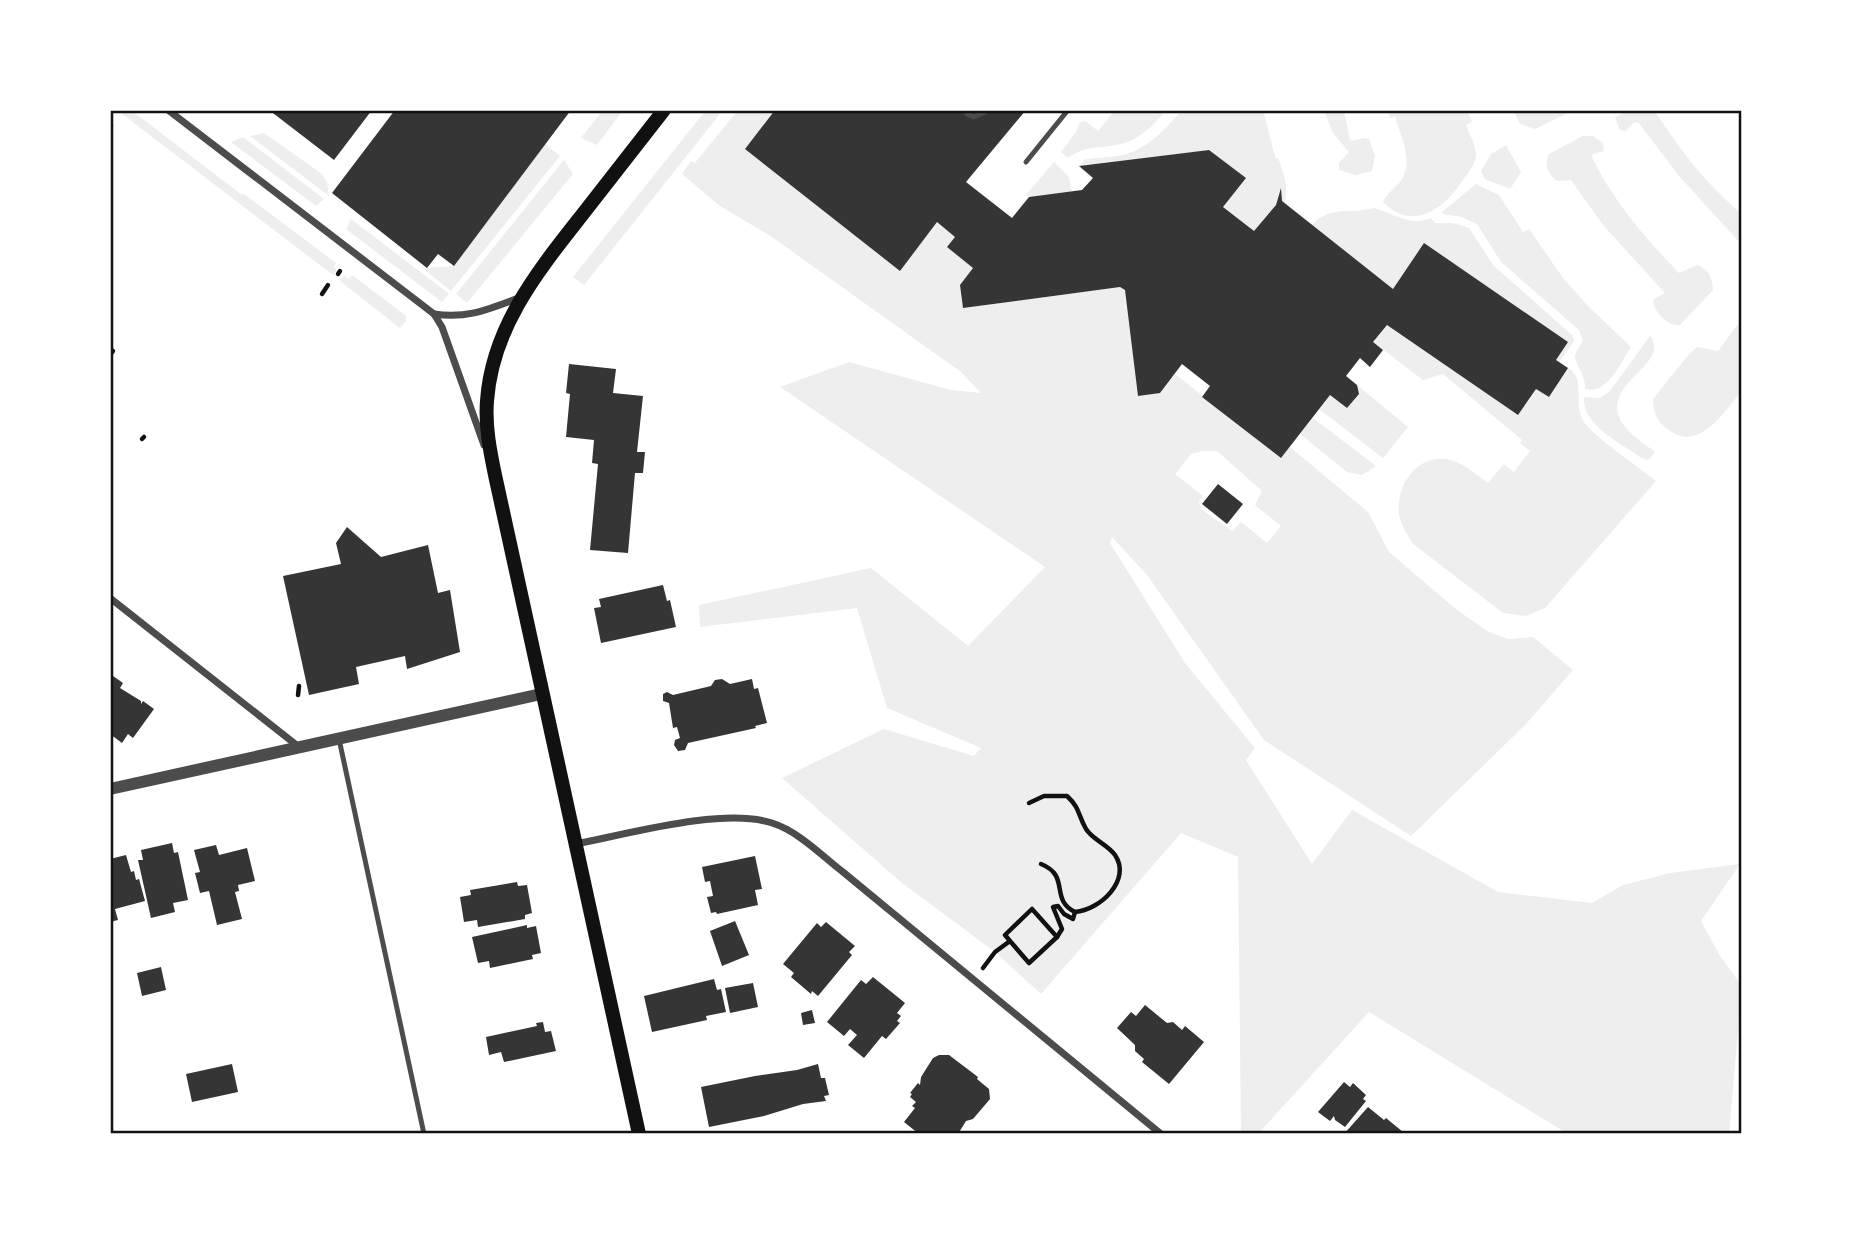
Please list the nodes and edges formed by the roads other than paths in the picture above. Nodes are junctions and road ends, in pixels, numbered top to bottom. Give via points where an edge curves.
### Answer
1 (168, 110) edge
2 (664, 110) edge
3 (989, 110) edge
4 (1068, 110) edge
5 (967, 114) dead end
6 (1026, 162) dead end
7 (521, 296) junction
8 (434, 314) junction
9 (495, 475) junction
10 (110, 598) edge
11 (541, 694) junction
12 (339, 739) junction
13 (300, 748) junction
14 (110, 789) edge
15 (575, 845) junction
16 (424, 1134) edge
17 (639, 1134) edge
18 (1161, 1134) edge

1 - 8 street
2 - 7 main road
3 - 5 lane via 974,117
4 - 6 lane
7 - 8 street via 479,313
7 - 9 main road via 500,341 489,383 487,425
8 - 9 street
9 - 11 main road
10 - 13 street
11 - 12 street
11 - 15 main road
12 - 13 street
12 - 16 lane
13 - 14 street
15 - 17 main road
15 - 18 street via 716,818 758,820 788,830

